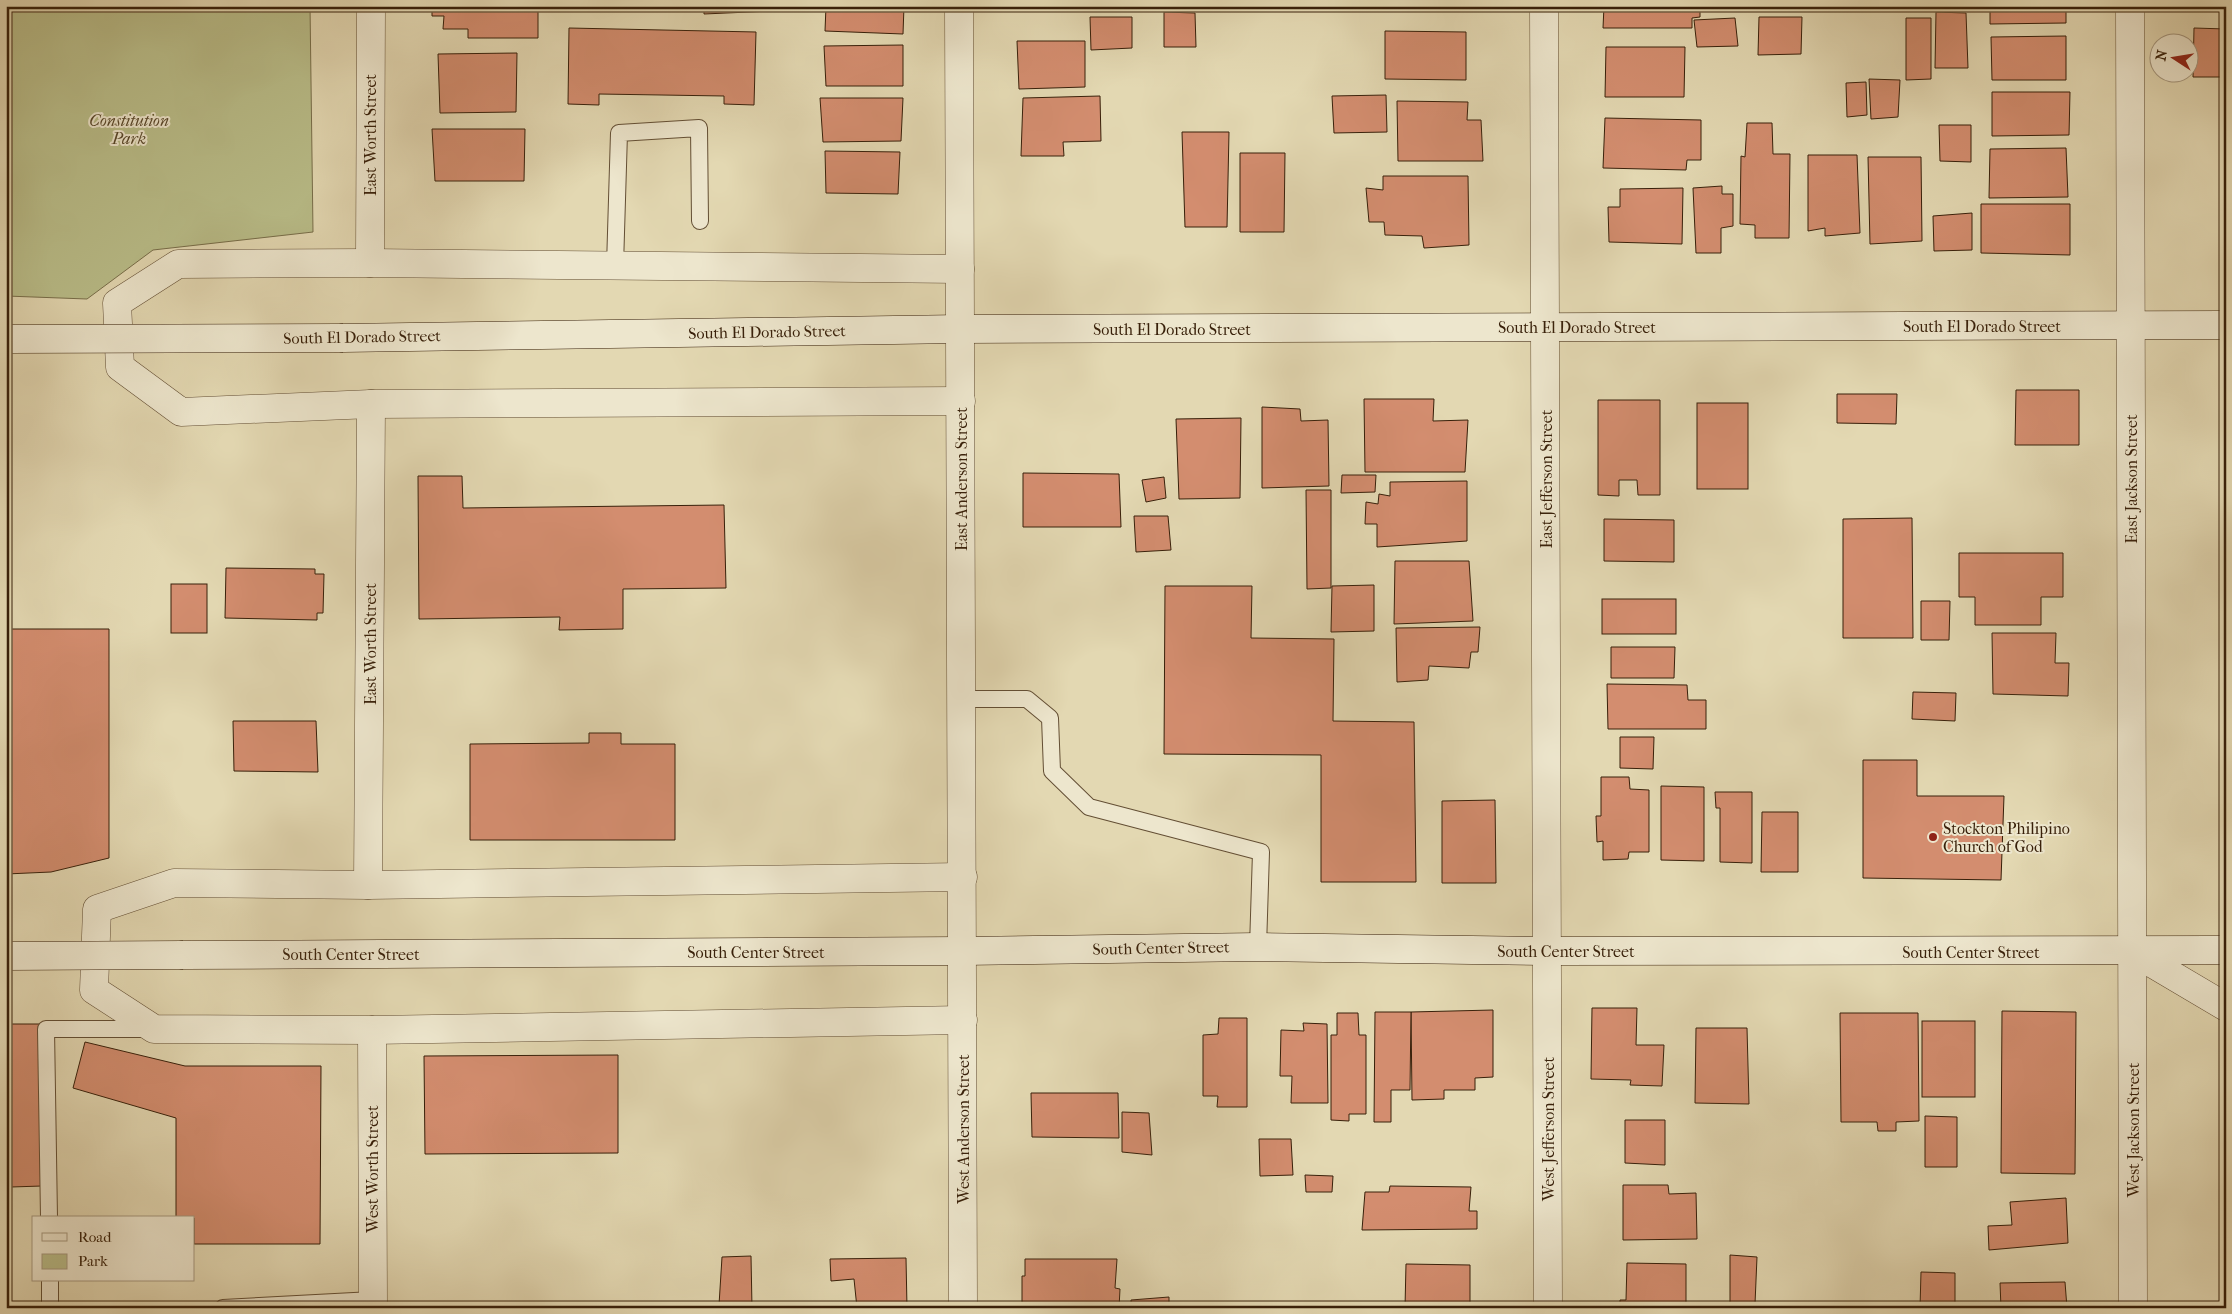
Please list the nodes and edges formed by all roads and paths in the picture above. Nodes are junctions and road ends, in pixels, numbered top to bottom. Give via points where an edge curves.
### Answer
1 (371, 6) edge
2 (959, 6) edge
3 (1544, 6) edge
4 (2130, 6) edge
5 (700, 221) dead end
6 (370, 263) junction
7 (614, 266) junction
8 (960, 269) junction
9 (2226, 325) edge
10 (2131, 326) junction
11 (1546, 328) junction
12 (960, 329) junction
13 (6, 339) edge
14 (961, 401) junction
15 (371, 404) junction
16 (960, 699) junction
17 (963, 877) junction
18 (368, 885) junction
19 (1258, 947) junction
20 (2226, 950) edge
21 (963, 951) junction
22 (1546, 951) junction
23 (2133, 952) junction
24 (6, 956) edge
25 (2226, 1007) edge
26 (963, 1020) junction
27 (154, 1029) junction
28 (372, 1030) junction
29 (49, 1216) edge
30 (50, 1282) edge
31 (373, 1304) edge
32 (50, 1308) edge
33 (223, 1308) edge
34 (963, 1308) edge
35 (1548, 1308) edge
36 (2133, 1308) edge

1 - 6 street, East Worth Street
2 - 8 street, East Anderson Street
3 - 11 street, East Jefferson Street
4 - 10 street, East Jackson Street
5 - 7 lane via 699,128 619,132
6 - 7 street
6 - 15 street via 178,264 117,303 120,367 181,412
7 - 8 street
8 - 12 street, East Anderson Street
9 - 10 street, South El Dorado Street
10 - 11 street, South El Dorado Street
10 - 23 street, East Jackson Street
11 - 12 street, South El Dorado Street
11 - 22 street, East Jefferson Street
12 - 13 street, South El Dorado Street, bridge via 343,338
12 - 14 street, East Anderson Street
14 - 15 street
14 - 16 street, East Anderson Street
15 - 18 street, East Worth Street
16 - 17 street, East Anderson Street
16 - 19 lane via 1027,699 1050,718 1052,771 1088,807 1261,852
17 - 18 street
17 - 21 street, East Anderson Street
18 - 27 street via 174,883 97,909 94,990
19 - 21 street, South Center Street
19 - 22 street, South Center Street
20 - 23 street, South Center Street
21 - 24 street, South Center Street, bridge
21 - 26 street, West Anderson Street
22 - 23 street, South Center Street
22 - 35 street, West Jefferson Street
23 - 25 street
23 - 36 street, West Jackson Street
26 - 28 street
26 - 34 street, West Anderson Street
27 - 28 street
27 - 29 lane via 46,1029
28 - 31 street, West Worth Street
30 - 32 lane
31 - 33 lane

